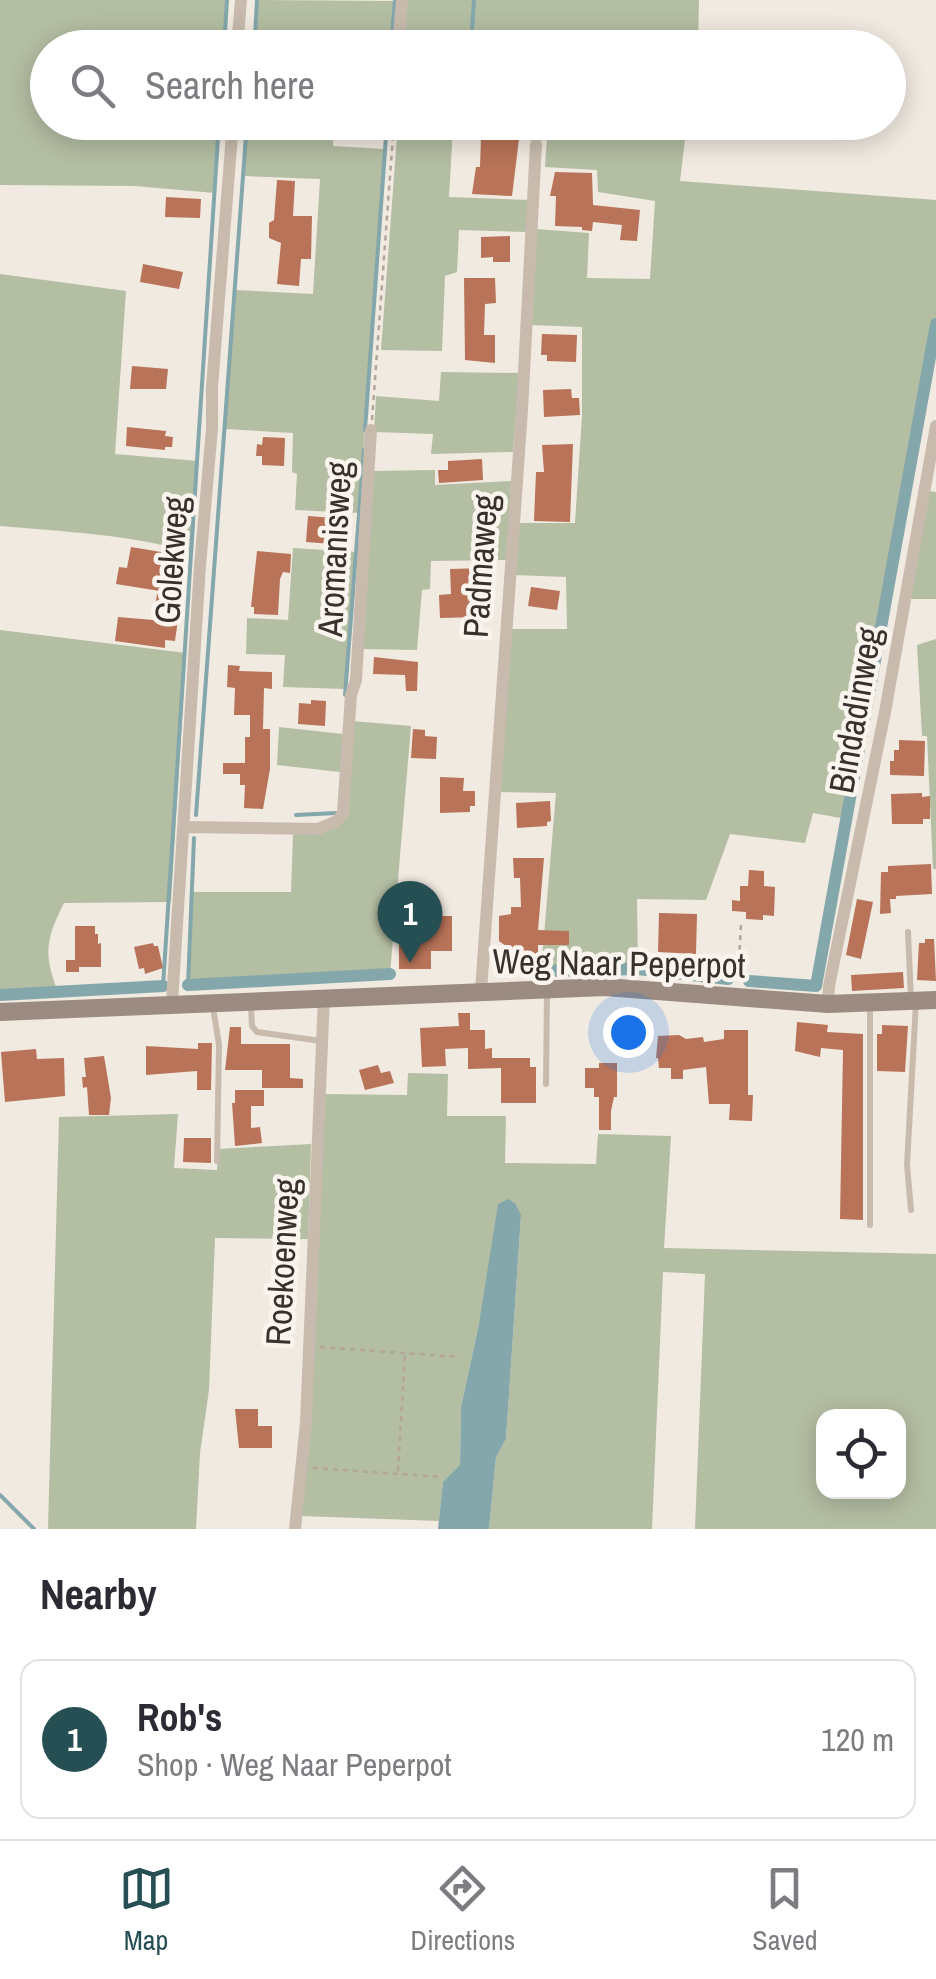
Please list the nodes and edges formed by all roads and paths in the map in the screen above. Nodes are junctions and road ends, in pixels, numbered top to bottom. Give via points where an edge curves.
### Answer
1 (240, 0) edge
2 (402, 0) edge
3 (239, 30) edge
4 (400, 30) edge
5 (232, 140) edge
6 (393, 140) edge
7 (536, 144) dead end
8 (936, 426) edge
9 (371, 430) joint
10 (184, 827) junction
11 (740, 924) dead end
12 (908, 932) dead end
13 (547, 989) junction
14 (481, 992) junction
15 (324, 996) junction
16 (738, 996) junction
17 (250, 999) junction
18 (936, 1000) edge
19 (212, 1001) junction
20 (913, 1001) junction
21 (172, 1002) junction
22 (870, 1002) junction
23 (828, 1004) junction
24 (0, 1012) edge
25 (322, 1041) junction
26 (546, 1084) dead end
27 (216, 1160) dead end
28 (911, 1210) dead end
29 (870, 1225) dead end
30 (308, 1346) junction
31 (405, 1353) junction
32 (460, 1357) dead end
33 (301, 1468) junction
34 (398, 1474) junction
35 (442, 1476) dead end
36 (295, 1529) edge

1 - 3 street
2 - 4 street
5 - 10 street, Golekweg
6 - 9 path, Aromanisweg
7 - 14 street, Padmaweg
8 - 23 street, Bindadinweg
9 - 10 street, Aromanisweg via 343,814 318,829
10 - 21 street, Golekweg
11 - 16 path
12 - 20 lane
13 - 14 street, Weg Naar Peperpot
13 - 16 street, Weg Naar Peperpot
13 - 26 lane
14 - 15 street, Weg Naar Peperpot
15 - 17 street, Weg Naar Peperpot
15 - 25 street, Roekoenweg
16 - 23 street, Weg Naar Peperpot
17 - 19 street, Weg Naar Peperpot
17 - 25 lane via 257,1032
18 - 20 street, Weg Naar Peperpot
19 - 21 street, Weg Naar Peperpot
19 - 27 lane via 219,1045
20 - 22 street, Weg Naar Peperpot
20 - 28 lane
21 - 24 street, Weg Naar Peperpot
22 - 23 street, Weg Naar Peperpot
22 - 29 lane
25 - 30 street, Roekoenweg
30 - 31 path
30 - 33 street, Roekoenweg
31 - 32 path
31 - 34 path
33 - 34 path
33 - 36 street, Roekoenweg
34 - 35 path

